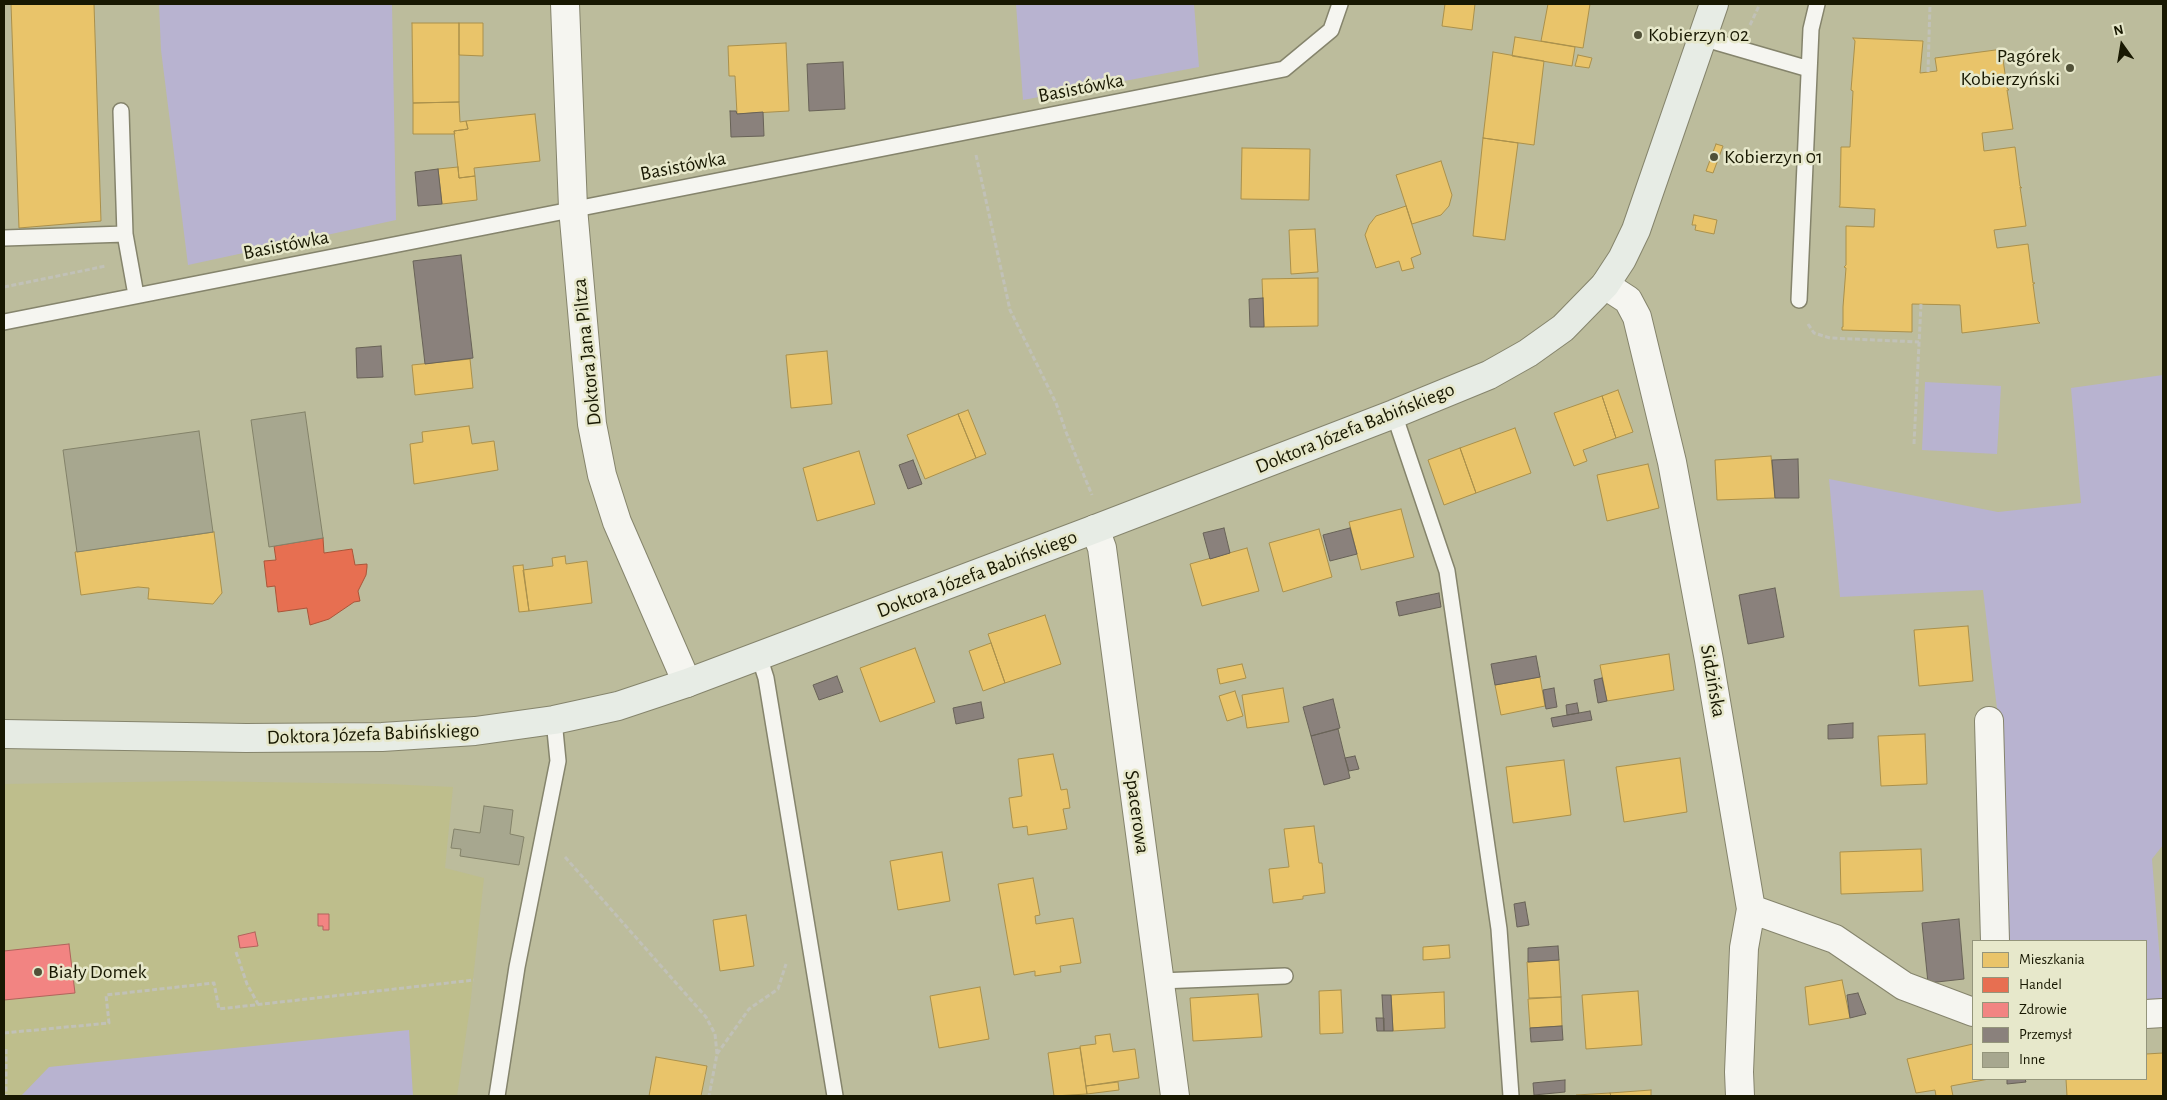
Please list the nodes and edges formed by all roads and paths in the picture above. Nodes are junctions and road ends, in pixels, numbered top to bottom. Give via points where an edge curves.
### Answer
1 (565, 4) edge
2 (1340, 4) edge
3 (1714, 4) edge
4 (1817, 4) edge
5 (1930, 4) edge
6 (1702, 38) junction
7 (1809, 69) junction
8 (1928, 72) dead end
9 (121, 111) dead end
10 (971, 130) junction
11 (573, 208) junction
12 (126, 234) junction
13 (4, 238) edge
14 (130, 261) junction
15 (1605, 284) junction
16 (4, 287) edge
17 (136, 295) junction
18 (1798, 300) joint
19 (1921, 304) dead end
20 (4, 322) edge
21 (1919, 342) junction
22 (1394, 414) junction
23 (1914, 444) dead end
24 (1092, 496) dead end
25 (1095, 530) junction
26 (759, 656) junction
27 (687, 683) junction
28 (554, 720) junction
29 (1990, 721) dead end
30 (4, 734) edge
31 (561, 853) dead end
32 (1751, 909) junction
33 (1995, 940) edge
34 (236, 952) dead end
35 (787, 963) dead end
36 (1285, 976) dead end
37 (474, 980) dead end
38 (1160, 981) junction
39 (258, 1004) junction
40 (1972, 1010) edge
41 (2163, 1013) edge
42 (2147, 1014) edge
43 (4, 1033) edge
44 (6, 1049) dead end
45 (717, 1054) junction
46 (6, 1096) edge
47 (497, 1096) edge
48 (709, 1096) edge
49 (836, 1096) edge
50 (1175, 1096) edge
51 (1511, 1096) edge
52 (1740, 1096) edge

1 - 11 street, Doktora Jana Piltza
2 - 10 lane, Basistówka via 1330,30 1284,69
3 - 6 street, Doktora Józefa Babińskiego
4 - 7 lane via 1810,29
5 - 8 path
6 - 7 lane
6 - 15 street, Doktora Józefa Babińskiego via 1636,230
7 - 18 lane
9 - 12 lane
10 - 11 lane, Basistówka
10 - 24 path via 1010,310 1056,403
11 - 17 lane, Basistówka
11 - 27 street, Doktora Jana Piltza via 592,424 602,475 617,522
12 - 13 lane
12 - 14 lane
14 - 16 path
14 - 17 lane
15 - 22 street, Doktora Józefa Babińskiego via 1563,328 1528,353 1489,375
15 - 32 street, Sidzińska via 1628,300 1637,317 1672,462
17 - 20 lane, Basistówka
18 - 21 path via 1814,333 1830,338
19 - 21 path
21 - 23 path
22 - 25 street, Doktora Józefa Babińskiego
22 - 51 lane via 1447,571 1500,929
25 - 26 street, Doktora Józefa Babińskiego
25 - 38 street, Spacerowa via 1102,548
26 - 27 street, Doktora Józefa Babińskiego
26 - 49 lane via 766,678
27 - 28 street, Doktora Józefa Babińskiego via 618,706
28 - 30 street, Doktora Józefa Babińskiego via 475,732 382,737
28 - 47 lane via 558,761 517,967
29 - 33 street
31 - 45 path via 706,1017 715,1034
32 - 40 street via 1835,939 1904,986
32 - 52 street, Sidzińska via 1744,948
34 - 39 path
35 - 45 path via 778,989 749,1009
36 - 38 lane
37 - 39 path
38 - 50 street, Spacerowa
39 - 43 path via 218,1009 214,983 106,995 109,1023
41 - 42 street
44 - 46 path
45 - 48 path

